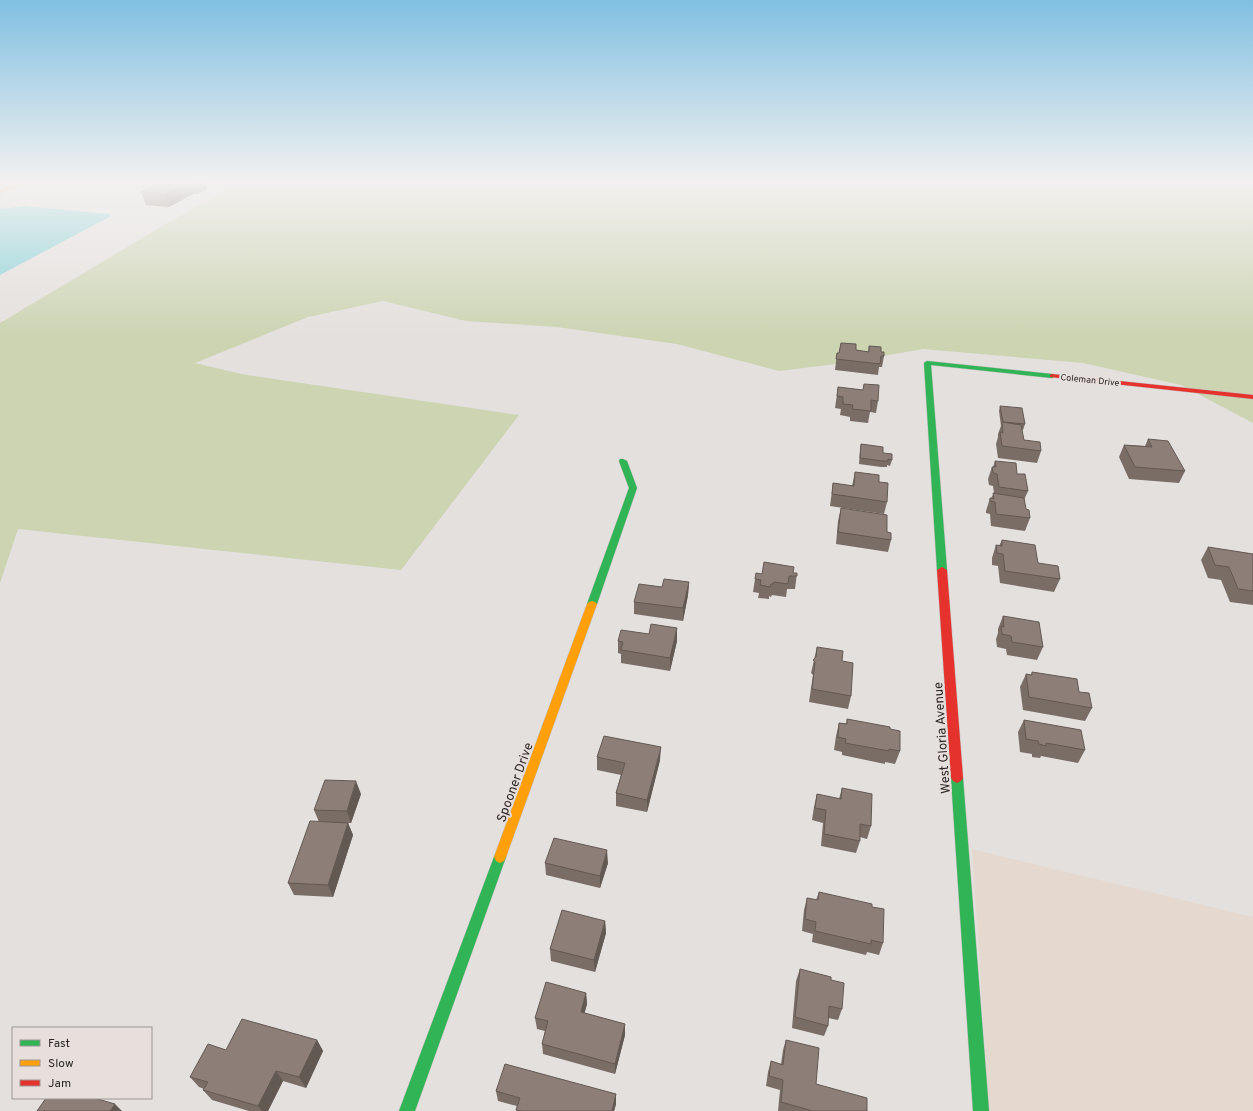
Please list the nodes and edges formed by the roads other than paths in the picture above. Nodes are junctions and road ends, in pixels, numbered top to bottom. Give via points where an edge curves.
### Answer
1 (927, 363) joint
2 (1253, 397) edge
3 (623, 462) dead end
4 (407, 1111) edge
5 (981, 1111) edge

1 - 2 main road, Coleman Drive
1 - 5 main road, West Gloria Avenue
3 - 4 main road, Spooner Drive via 633,488

